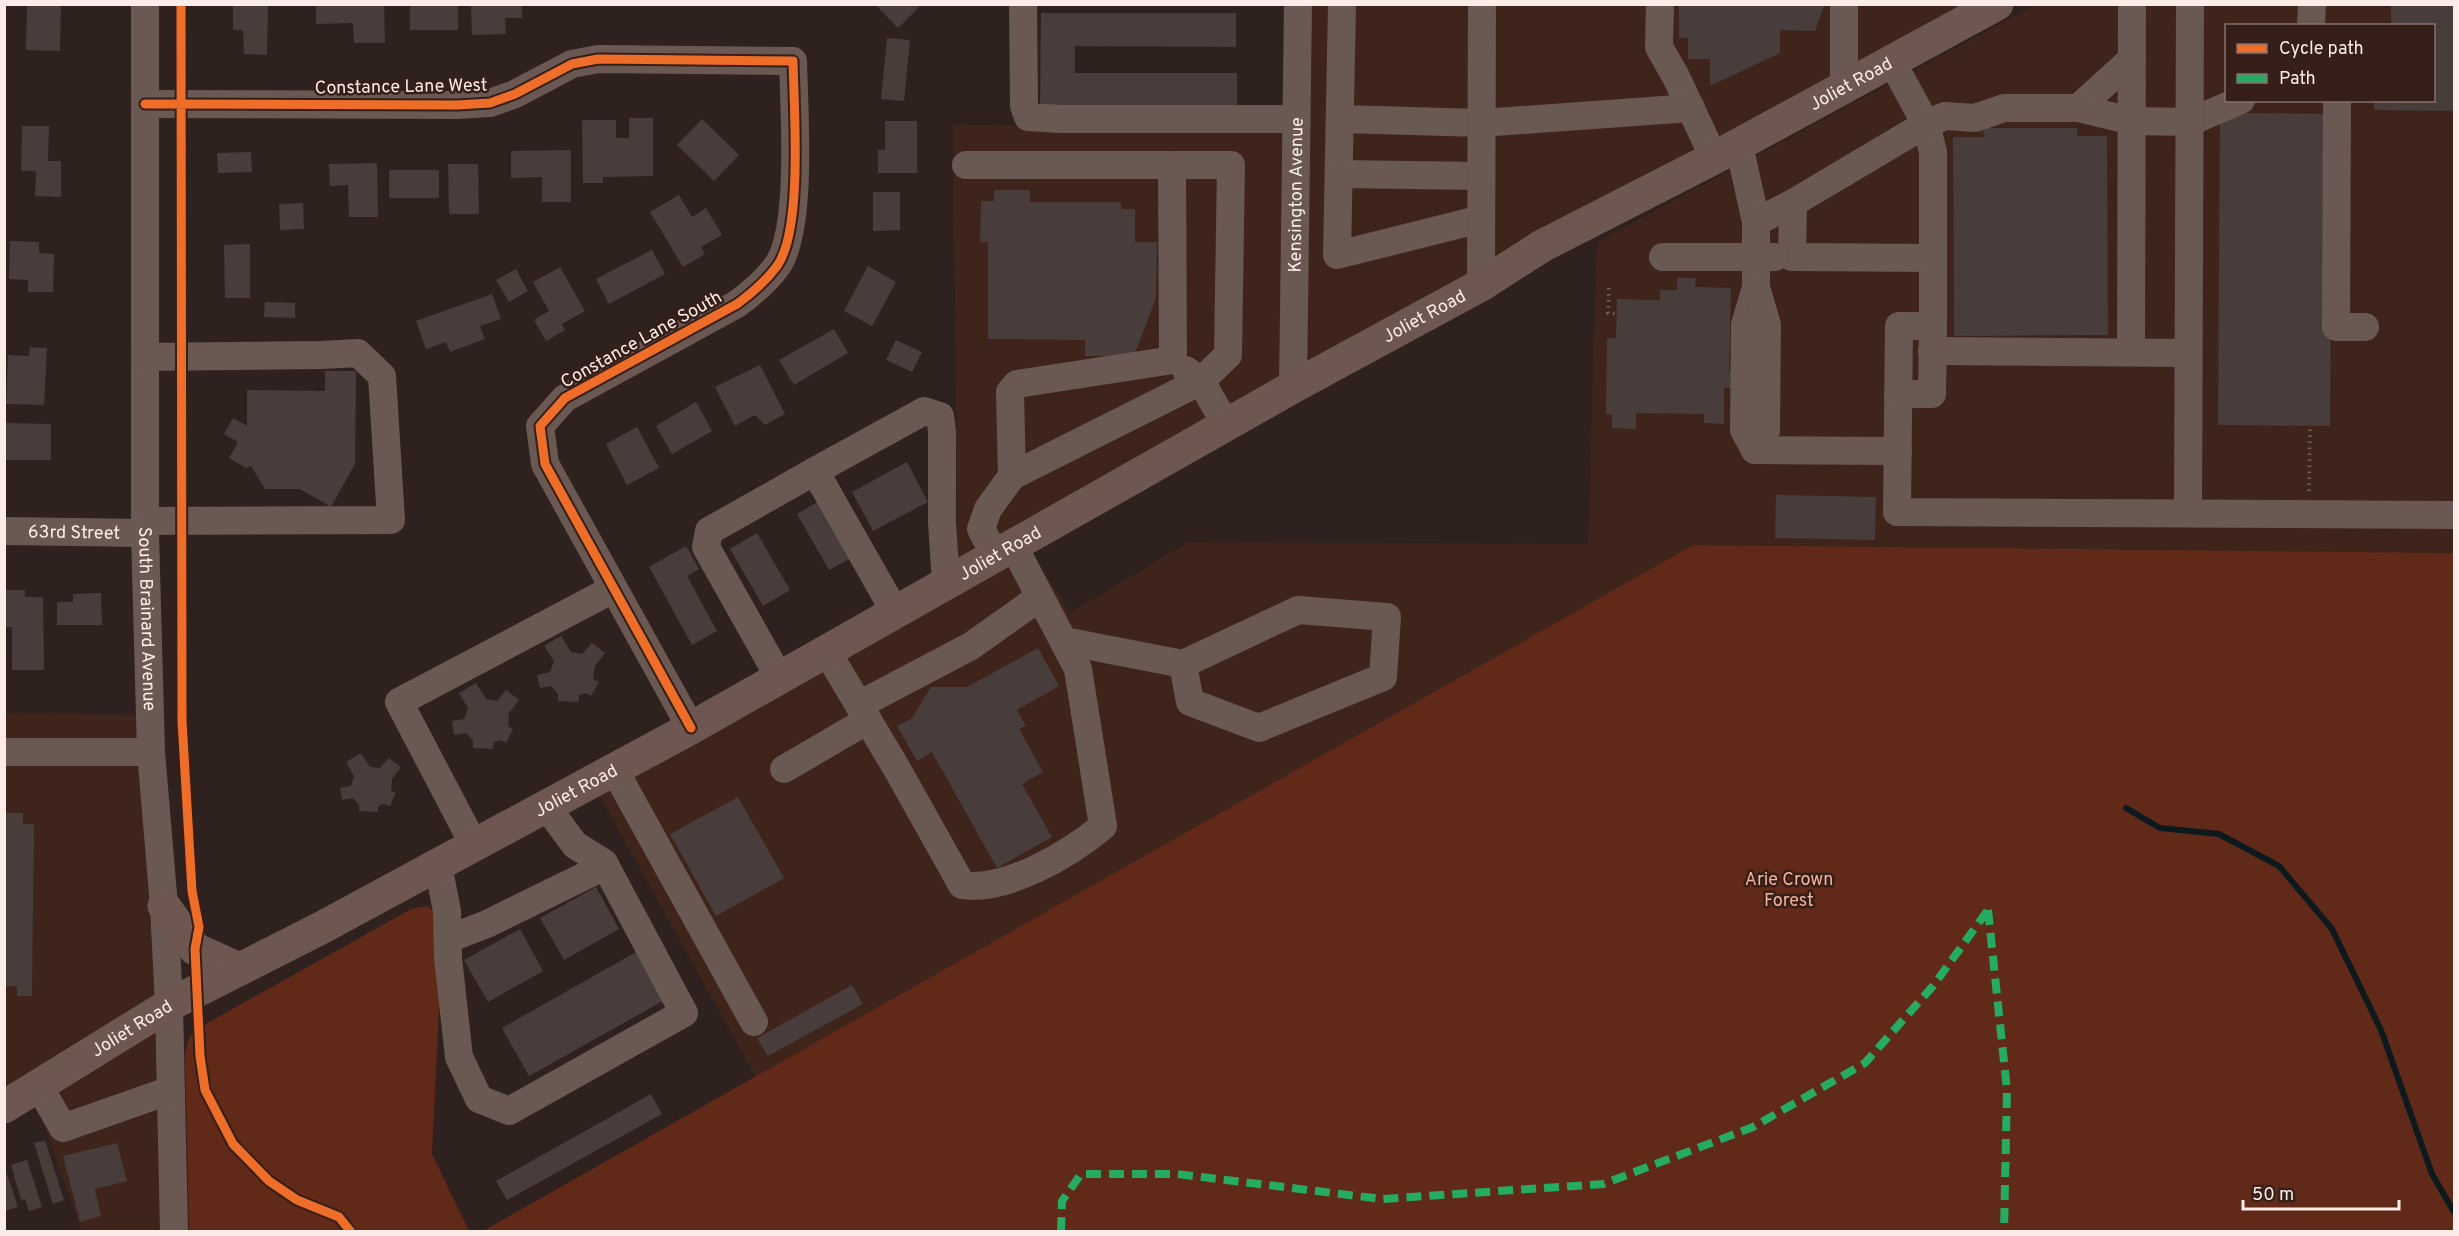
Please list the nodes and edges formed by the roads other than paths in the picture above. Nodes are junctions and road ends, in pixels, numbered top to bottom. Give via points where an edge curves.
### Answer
1 (145, 4) edge
2 (1023, 4) edge
3 (1298, 4) edge
4 (1342, 4) edge
5 (1482, 4) edge
6 (1660, 4) edge
7 (1844, 4) edge
8 (1997, 4) edge
9 (2132, 4) edge
10 (2190, 4) edge
11 (2312, 4) edge
12 (2312, 24) edge
13 (2132, 59) junction
14 (794, 61) joint
15 (1892, 62) junction
16 (1844, 88) junction
17 (2236, 102) edge
18 (2337, 102) edge
19 (145, 104) junction
20 (1690, 108) junction
21 (2078, 108) junction
22 (1296, 119) junction
23 (1340, 119) junction
24 (2132, 122) junction
25 (2190, 122) junction
26 (1481, 123) junction
27 (1926, 124) junction
28 (1727, 152) junction
29 (966, 165) dead end
30 (1172, 165) junction
31 (1339, 174) junction
32 (1481, 176) junction
33 (1793, 203) junction
34 (1481, 219) junction
35 (1756, 222) junction
36 (1663, 257) dead end
37 (1756, 257) junction
38 (1792, 257) junction
39 (1933, 258) junction
40 (1481, 285) junction
41 (2366, 327) dead end
42 (1932, 339) junction
43 (2131, 352) junction
44 (2188, 353) junction
45 (145, 357) junction
46 (1173, 360) junction
47 (1201, 381) junction
48 (1293, 387) junction
49 (1898, 394) junction
50 (1226, 425) junction
51 (1898, 451) junction
52 (815, 471) junction
53 (1012, 476) junction
54 (2188, 513) junction
55 (2454, 515) edge
56 (145, 527) junction
57 (4, 531) edge
58 (1004, 550) junction
59 (946, 583) junction
60 (613, 589) junction
61 (1040, 597) junction
62 (895, 612) junction
63 (1064, 641) junction
64 (826, 650) junction
65 (1183, 664) junction
66 (779, 677) junction
67 (864, 713) junction
68 (691, 728) junction
69 (4, 752) edge
70 (151, 752) junction
71 (614, 769) junction
72 (784, 769) dead end
73 (546, 806) junction
74 (474, 845) junction
75 (604, 863) junction
76 (438, 865) junction
77 (164, 906) junction
78 (447, 936) junction
79 (239, 969) junction
80 (169, 1005) junction
81 (754, 1022) dead end
82 (39, 1086) junction
83 (171, 1090) junction
84 (4, 1107) edge
85 (174, 1232) edge

1 - 19 street, South Brainard Avenue
2 - 22 street via 1024,106 1028,117
3 - 22 street, Kensington Avenue
4 - 23 street
5 - 26 street
6 - 20 street via 1659,47
7 - 16 street
8 - 15 main road, Joliet Road
9 - 13 street
10 - 25 street
11 - 12 street
13 - 21 street
13 - 24 street
14 - 19 street, Constance Lane West via 598,59 572,64 490,103
14 - 60 street, Constance Lane South via 794,204 789,239 778,265 737,304 565,398 540,426 545,464
15 - 16 main road, Joliet Road
15 - 27 street
16 - 28 main road, Joliet Road
17 - 25 street
18 - 41 street via 2336,327
19 - 45 street, South Brainard Avenue
20 - 26 street
20 - 28 street
21 - 24 street
21 - 27 street via 2004,108 1975,118 1945,116
22 - 48 street, Kensington Avenue
23 - 26 street
23 - 31 street
24 - 25 street
24 - 43 street
25 - 44 street
26 - 32 street
27 - 33 street
27 - 39 street via 1933,152
28 - 35 street
28 - 40 main road, Joliet Road via 1542,246
29 - 30 street
30 - 46 street
30 - 47 street via 1231,165 1228,355
31 - 32 street
31 - 34 street via 1337,255
32 - 34 street
33 - 35 street
33 - 38 street
34 - 40 street
35 - 37 street
36 - 37 street
37 - 38 street
37 - 51 street via 1756,287 1767,325 1766,430 1755,450
38 - 39 street
39 - 42 street
40 - 48 main road, Joliet Road
42 - 43 street
42 - 49 street via 1932,394
42 - 49 street via 1899,326
43 - 44 street
44 - 54 street
45 - 56 street, South Brainard Avenue
45 - 56 street, 63rd Street via 358,353 382,376 391,520
46 - 47 street
46 - 53 street via 1017,384 1010,392
47 - 50 street
47 - 53 street
48 - 50 main road, Joliet Road
49 - 51 street
50 - 58 main road, Joliet Road
51 - 54 street via 1898,512
52 - 59 street via 924,411 939,416
52 - 62 street
52 - 66 street via 708,531 706,547
53 - 58 street via 988,509 981,529
54 - 55 street
56 - 57 street, 63rd Street
56 - 70 street, South Brainard Avenue
58 - 59 main road, Joliet Road
58 - 61 street
59 - 62 main road, Joliet Road
60 - 68 street, Constance Lane South
60 - 74 street via 399,702
61 - 63 street
61 - 67 street
62 - 64 main road, Joliet Road
63 - 65 street
63 - 67 street via 1078,669 1103,826 1082,844 1022,875 977,887 962,885
64 - 66 main road, Joliet Road
64 - 67 street
65 - 65 street via 1298,610 1387,617 1383,677 1259,728 1190,702
66 - 68 main road, Joliet Road
67 - 72 street
68 - 71 main road, Joliet Road
69 - 70 street
70 - 77 street, South Brainard Avenue
71 - 73 main road, Joliet Road
71 - 81 street
73 - 74 main road, Joliet Road
73 - 75 street via 575,845
74 - 76 main road, Joliet Road
75 - 78 street via 599,869 487,924
75 - 78 street via 684,1013 509,1111 478,1100 459,1057
76 - 78 street via 447,911
76 - 79 main road, Joliet Road
77 - 79 main road via 195,949
77 - 80 street, South Brainard Avenue
79 - 80 main road, Joliet Road
80 - 82 main road, Joliet Road
80 - 83 street, South Brainard Avenue
82 - 83 street via 63,1128
82 - 84 main road, Joliet Road
83 - 85 street, South Brainard Avenue

